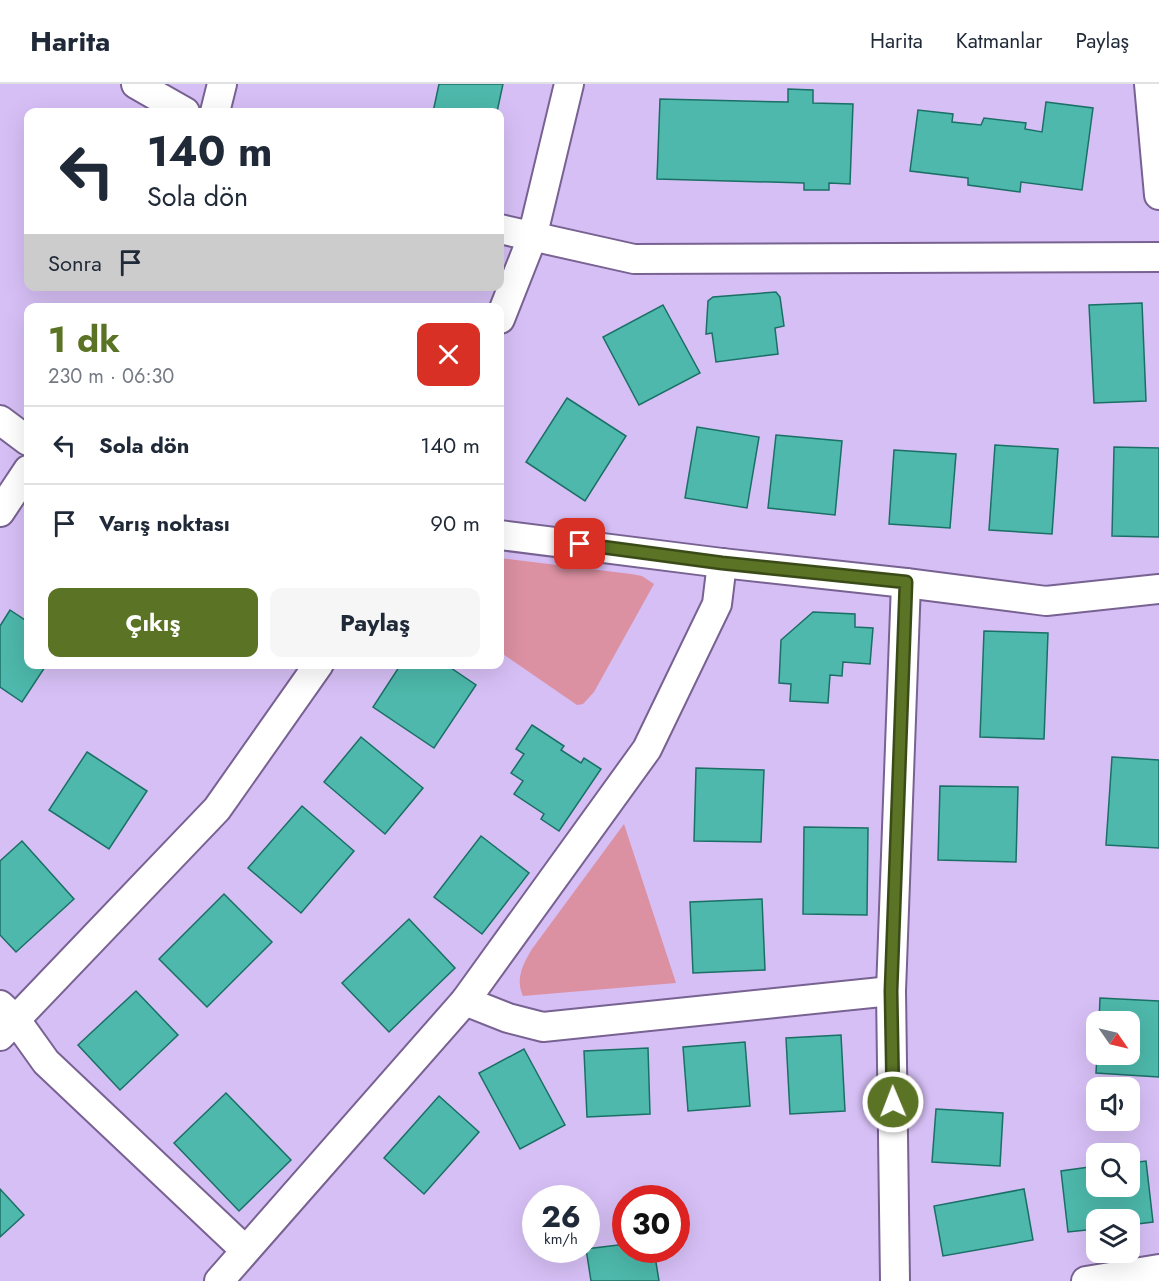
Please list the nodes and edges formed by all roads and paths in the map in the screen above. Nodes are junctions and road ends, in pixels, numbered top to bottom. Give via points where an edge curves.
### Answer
1 (136, 84) edge
2 (222, 84) edge
3 (569, 84) edge
4 (1149, 84) edge
5 (178, 108) edge
6 (216, 108) edge
7 (1159, 195) edge
8 (504, 231) edge
9 (532, 238) junction
10 (1159, 256) edge
11 (504, 309) edge
12 (0, 420) edge
13 (24, 438) edge
14 (24, 476) edge
15 (0, 512) edge
16 (504, 536) edge
17 (722, 563) junction
18 (906, 582) junction
19 (1159, 589) edge
20 (316, 669) edge
21 (891, 991) junction
22 (465, 1000) junction
23 (5, 1020) edge
24 (245, 1250) junction
25 (1159, 1269) edge
26 (219, 1281) edge
27 (895, 1281) edge
28 (1086, 1281) edge

1 - 5 street
2 - 6 street
3 - 9 street
4 - 7 street
8 - 9 street
9 - 10 street via 634,259
9 - 11 street
12 - 13 street
14 - 15 street
16 - 17 street
17 - 18 street
17 - 22 street via 717,604 647,749
18 - 19 street via 1046,601
18 - 21 street
20 - 23 street via 217,810
21 - 22 street via 543,1027
21 - 27 street
22 - 24 street
23 - 24 street
24 - 26 street
25 - 28 street

